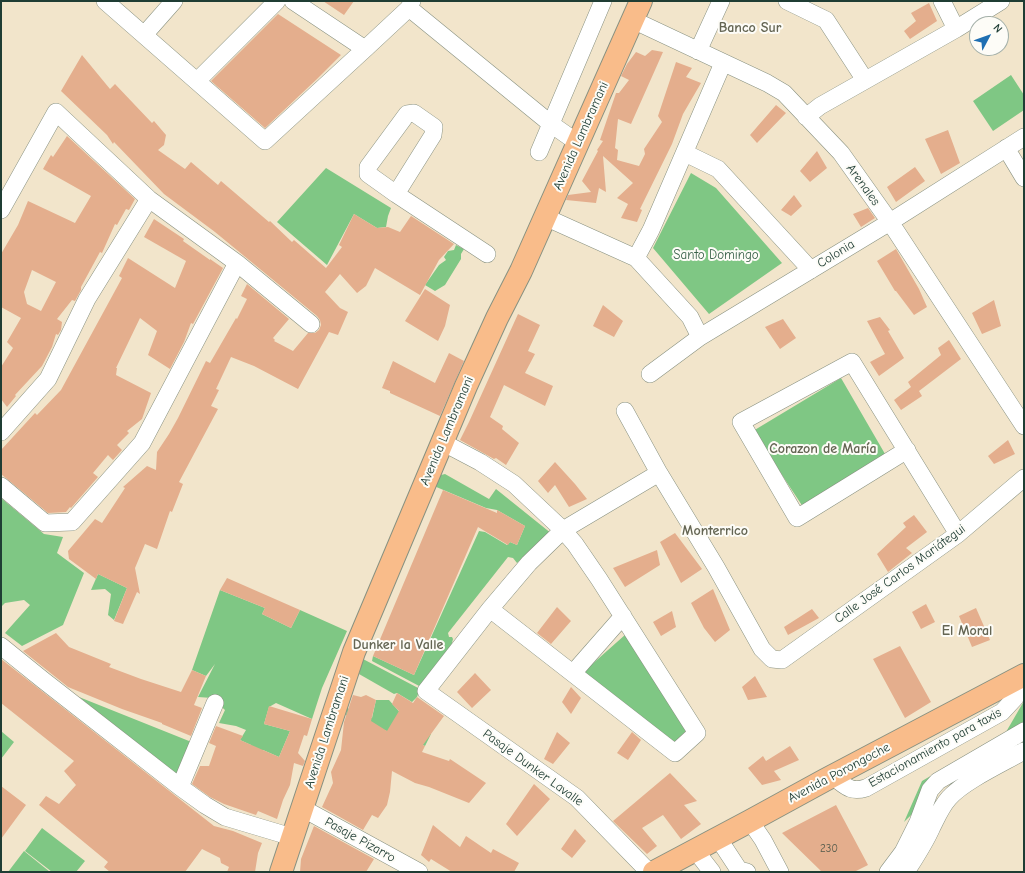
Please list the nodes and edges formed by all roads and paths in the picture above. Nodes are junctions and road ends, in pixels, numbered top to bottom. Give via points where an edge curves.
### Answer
1 (105, 1) edge
2 (174, 1) edge
3 (277, 1) edge
4 (293, 1) edge
5 (603, 1) edge
6 (721, 1) edge
7 (787, 1) edge
8 (942, 1) edge
9 (1001, 1) edge
10 (411, 5) edge
11 (637, 11) edge
12 (956, 29) junction
13 (144, 35) junction
14 (365, 49) junction
15 (698, 51) junction
16 (723, 63) junction
17 (865, 80) junction
18 (197, 81) junction
19 (806, 117) junction
20 (551, 124) junction
21 (1024, 136) edge
22 (578, 143) junction
23 (1006, 148) junction
24 (539, 152) dead end
25 (685, 153) junction
26 (1024, 178) edge
27 (396, 194) junction
28 (149, 199) junction
29 (1, 210) edge
30 (545, 218) junction
31 (890, 222) junction
32 (487, 254) dead end
33 (636, 258) junction
34 (237, 263) junction
35 (811, 270) junction
36 (311, 324) dead end
37 (700, 337) junction
38 (650, 374) dead end
39 (625, 411) dead end
40 (1023, 423) edge
41 (1, 432) edge
42 (442, 442) junction
43 (907, 450) junction
44 (659, 473) junction
45 (1024, 478) edge
46 (1, 486) edge
47 (563, 530) junction
48 (958, 534) junction
49 (490, 609) junction
50 (623, 616) junction
51 (1, 646) edge
52 (573, 673) junction
53 (1024, 676) edge
54 (215, 703) dead end
55 (1024, 731) edge
56 (1024, 751) edge
57 (180, 787) junction
58 (302, 808) junction
59 (750, 821) junction
60 (292, 837) junction
61 (718, 838) junction
62 (695, 850) junction
63 (742, 871) edge
64 (281, 872) edge
65 (419, 872) edge
66 (649, 872) edge
67 (654, 872) edge
68 (712, 872) edge
69 (780, 872) edge
70 (888, 872) edge
71 (906, 872) edge

1 - 13 street
2 - 13 street
3 - 18 street
4 - 14 street
5 - 20 street
6 - 15 street
7 - 17 street via 826,20
8 - 12 street
9 - 12 street
10 - 14 street
10 - 20 street
11 - 15 street, Arenales
11 - 22 main road, Avenida Lambramani
12 - 17 street
13 - 18 street
14 - 18 street via 265,142
15 - 16 street, Arenales
16 - 19 street, Arenales via 784,93
16 - 25 street
17 - 19 street
19 - 31 street, Arenales via 840,153
20 - 22 street
20 - 24 street
21 - 23 street, Colonia
22 - 30 main road, Avenida Lambramani
23 - 26 street
23 - 31 street, Colonia
25 - 33 street
25 - 35 street via 718,169
27 - 27 street via 368,174 368,167 407,114 414,113 434,127 433,135
27 - 32 street
28 - 29 street via 56,112
28 - 34 street
28 - 41 street via 87,299 48,379
30 - 33 street
30 - 42 main road, Avenida Lambramani via 496,318
31 - 35 street, Colonia
31 - 40 street, Arenales
33 - 37 street via 690,317
34 - 36 street
34 - 46 street via 142,443 72,522 45,523
35 - 37 street, Colonia
37 - 38 street, Colonia
39 - 44 street
42 - 47 street via 514,484
42 - 58 main road, Avenida Lambramani via 354,652
43 - 43 street via 797,518 741,422 852,362
43 - 48 street
44 - 47 street
44 - 48 street, Calle José Carlos Mariátegui via 762,649 772,659 782,660
45 - 48 street, Calle José Carlos Mariátegui
47 - 49 street via 530,562
47 - 50 street via 599,578
49 - 52 street
49 - 66 street, Pasaje Dunker Lavalle via 426,691 577,798
50 - 52 street
50 - 52 street via 697,733 675,753
51 - 57 street
53 - 59 main road, Avenida Porongoche
54 - 57 street
55 - 70 street via 938,781 930,790 903,852
56 - 71 street via 960,788 949,798
57 - 60 street via 225,817
58 - 60 main road, Avenida Lambramani
58 - 65 street, Pasaje Pizarro
59 - 61 main road, Avenida Porongoche
59 - 69 street
60 - 64 main road, Avenida Lambramani
61 - 62 main road, Avenida Porongoche
61 - 63 street
62 - 67 main road, Avenida Porongoche
62 - 68 street

